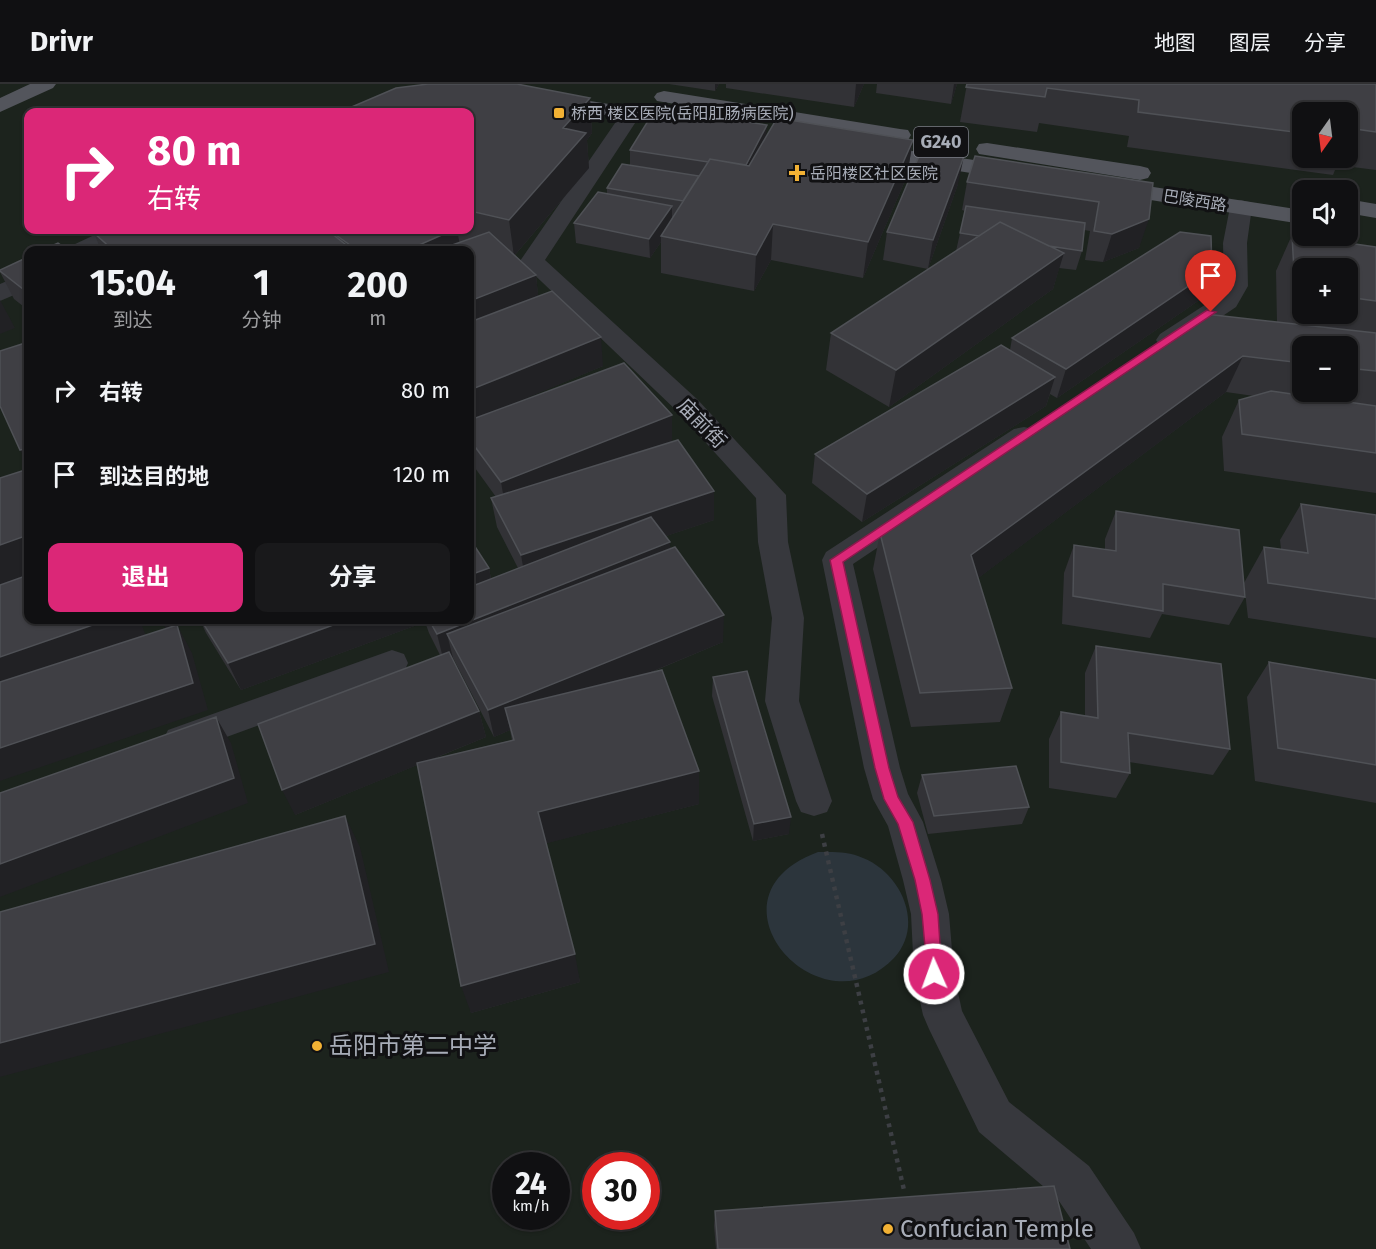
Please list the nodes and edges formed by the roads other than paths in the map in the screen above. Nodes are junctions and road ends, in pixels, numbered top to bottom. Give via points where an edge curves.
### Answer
1 (35, 84) edge
2 (46, 84) edge
3 (528, 97) edge
4 (637, 104) junction
5 (2, 105) edge
6 (713, 126) edge
7 (760, 134) edge
8 (1292, 198) edge
9 (1241, 207) junction
10 (1358, 208) edge
11 (1376, 211) edge
12 (1292, 215) edge
13 (1358, 226) edge
14 (1376, 228) edge
15 (114, 234) edge
16 (89, 246) edge
17 (24, 281) edge
18 (0, 294) edge
19 (1150, 352) edge
20 (1042, 424) edge
21 (392, 663) dead end
22 (146, 752) edge
23 (814, 801) road end
24 (1118, 1249) edge

1 - 5 main road
2 - 5 main road
3 - 4 main road, 巴陵西路 / G240
4 - 6 main road, 巴陵西路 / G240
4 - 8 main road, 巴陵西路 / G240
4 - 23 street, 庙前街 via 532,261 688,406 771,495 774,542 788,618 782,701
7 - 9 main road, 巴陵西路 / G240
9 - 12 main road, 巴陵西路 / G240
9 - 19 street via 1235,243 1236,286 1227,302
10 - 11 main road
13 - 14 main road
15 - 16 street
17 - 18 street
20 - 24 street via 837,560 882,768 891,799 905,822 930,914 934,974 943,1015 994,1117 1073,1182
21 - 22 street

